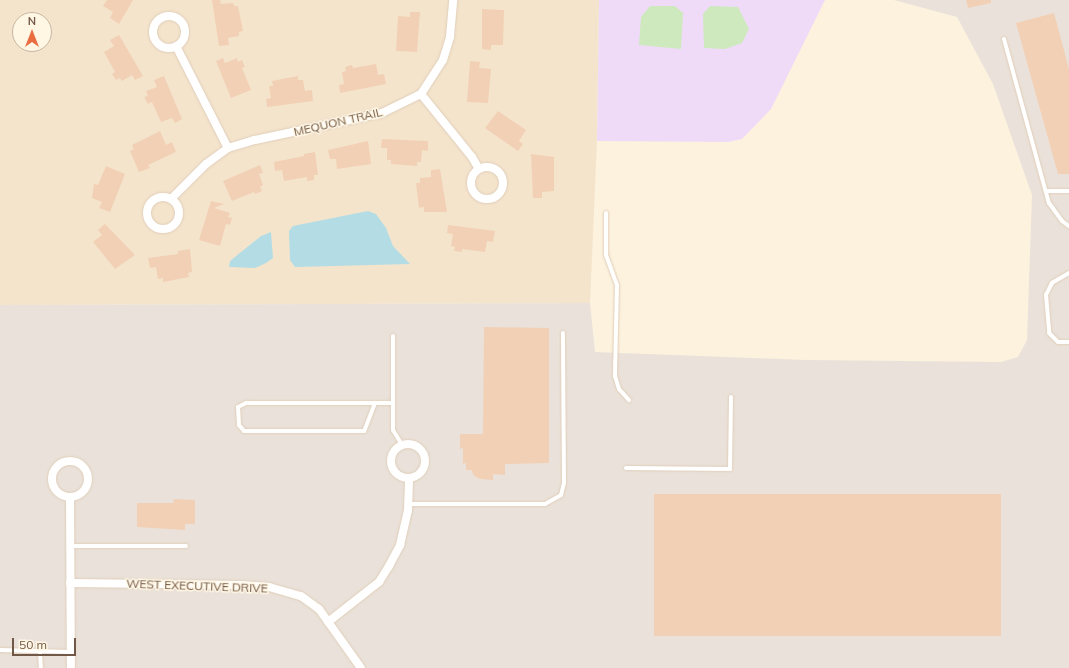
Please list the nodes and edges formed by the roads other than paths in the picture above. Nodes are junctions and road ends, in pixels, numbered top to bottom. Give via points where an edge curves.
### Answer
1 (453, 0) edge
2 (1004, 39) dead end
3 (176, 46) dead end
4 (420, 94) junction
5 (228, 148) junction
6 (479, 169) dead end
7 (1046, 191) junction
8 (1069, 191) edge
9 (172, 199) junction
10 (606, 213) dead end
11 (1069, 226) edge
12 (1069, 273) edge
13 (1064, 278) junction
14 (1069, 278) edge
15 (563, 333) dead end
16 (392, 336) dead end
17 (1069, 342) edge
18 (731, 397) dead end
19 (629, 400) dead end
20 (375, 404) junction
21 (392, 404) junction
22 (402, 445) junction
23 (626, 468) dead end
24 (409, 478) junction
25 (70, 497) junction
26 (408, 504) junction
27 (70, 546) junction
28 (186, 546) dead end
29 (70, 583) junction
30 (328, 622) junction
31 (0, 650) edge
32 (40, 651) junction
33 (70, 652) junction
34 (41, 668) edge
35 (71, 668) edge
36 (361, 668) edge

1 - 4 street, MEQUON TRAIL via 450,37 443,60
2 - 7 lane
3 - 5 street
4 - 5 street, MEQUON TRAIL via 382,113 254,140
4 - 6 street
5 - 9 street, MEQUON TRAIL via 206,164
7 - 8 lane
7 - 11 lane via 1049,203
9 - 9 street via 156,198 148,206 147,217 153,226 163,229 177,222 179,212
10 - 19 lane via 606,255 617,285 615,376 619,389
12 - 13 lane
13 - 14 lane
13 - 17 lane via 1052,283 1046,295 1049,333 1058,342
15 - 26 lane via 564,483 561,495 545,504
16 - 21 lane
18 - 23 lane via 730,469
20 - 20 lane via 246,403 238,407 239,426 244,431 364,432
20 - 21 lane
21 - 22 lane via 393,430
22 - 24 street via 394,452 391,462 395,472
22 - 24 street via 408,444 419,448 425,458 420,474
24 - 26 street
25 - 25 street via 82,492 88,483 86,471 73,462 57,468 53,479 56,490
25 - 27 street
26 - 30 street via 400,545 379,582
27 - 28 lane
27 - 29 street
29 - 30 street, WEST EXECUTIVE DRIVE via 269,587 301,596 319,608
29 - 33 street
30 - 36 street, WEST EXECUTIVE DRIVE
31 - 32 lane
32 - 33 lane
32 - 34 lane
33 - 35 street

